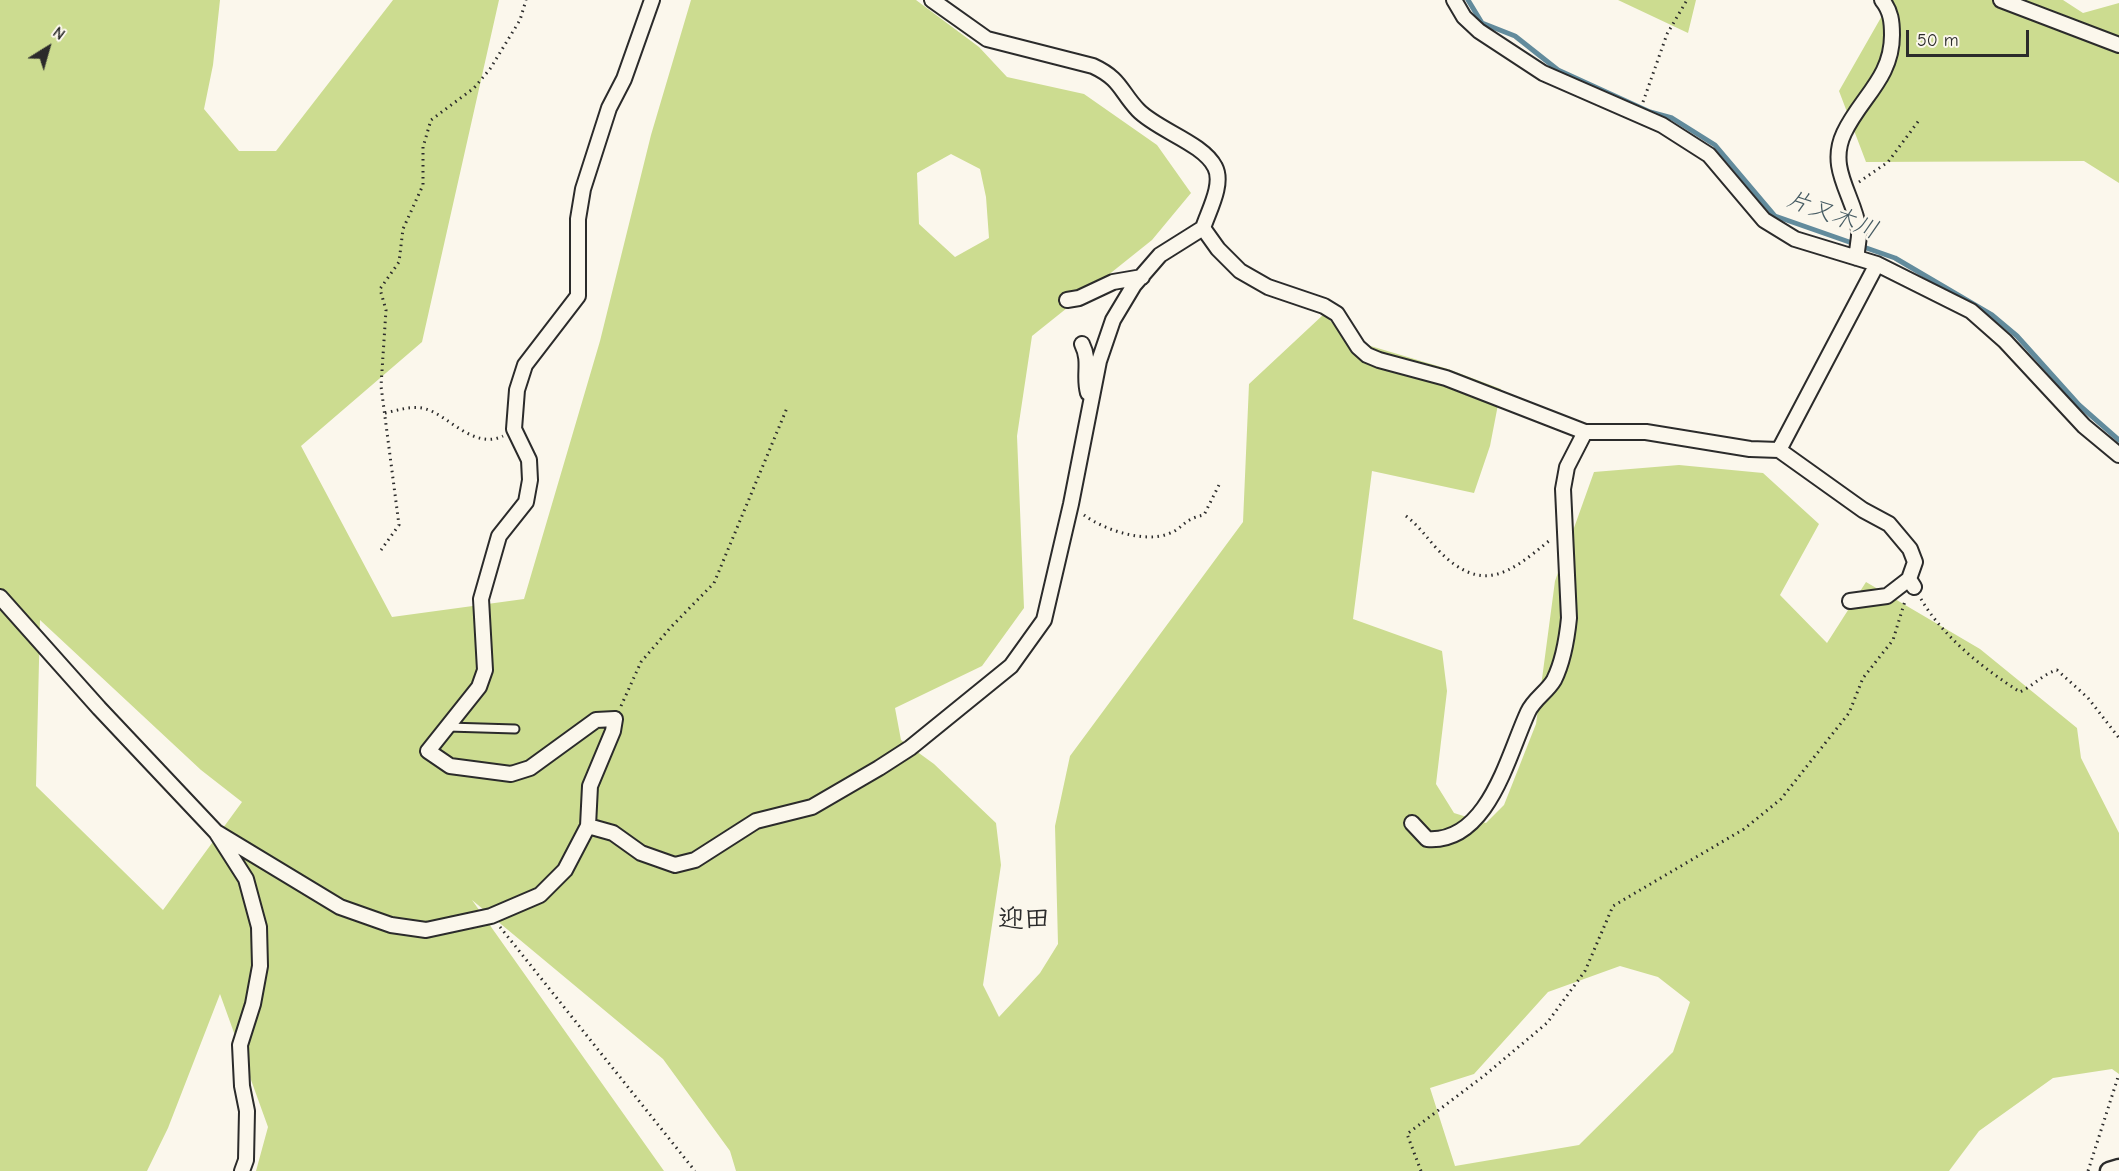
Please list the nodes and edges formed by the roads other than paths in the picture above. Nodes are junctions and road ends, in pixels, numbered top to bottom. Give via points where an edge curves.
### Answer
1 (652, 0) edge
2 (932, 0) edge
3 (1454, 0) edge
4 (1882, 0) edge
5 (2001, 0) edge
6 (2119, 45) edge
7 (1203, 228) junction
8 (1857, 250) junction
9 (1877, 264) junction
10 (1142, 277) junction
11 (1067, 300) dead end
12 (1082, 344) dead end
13 (1090, 404) junction
14 (1585, 432) junction
15 (1779, 450) junction
16 (2119, 455) edge
17 (0, 597) edge
18 (1850, 602) dead end
19 (448, 728) junction
20 (515, 729) dead end
21 (1412, 823) dead end
22 (588, 826) junction
23 (216, 832) junction
24 (2119, 1168) edge
25 (242, 1171) edge
26 (2109, 1171) edge

1 - 19 street via 624,80 609,108 583,189 578,219 578,296 525,365 517,390 514,430 529,460 526,502 499,536 482,599 485,670 479,687
2 - 7 street via 987,39 1108,73 1138,110 1207,156 1218,177
3 - 8 street via 1479,31 1544,73 1662,125 1709,155 1764,220 1794,239
4 - 8 street via 1892,18 1892,46 1885,73 1845,132 1837,154 1838,167 1852,186 1859,231
5 - 6 street
7 - 10 street via 1160,255
7 - 14 street via 1240,271 1268,287 1337,314 1367,355 1446,378
8 - 9 street
9 - 15 street
9 - 16 street via 1971,312 2005,340 2084,426
10 - 11 street via 1113,282
10 - 13 street via 1113,320
12 - 13 street via 1088,357 1086,385
13 - 22 street via 1044,620 1011,666 902,753 812,807 756,821 696,860 675,865 641,853 613,833
14 - 15 street via 1646,432
14 - 21 street via 1567,467 1563,489 1567,639 1553,681 1533,703 1514,752 1476,820 1456,835 1436,839 1427,838
15 - 18 street via 1889,524 1910,549 1915,562 1912,583 1887,596
17 - 23 street
19 - 20 lane
19 - 22 street via 428,751 450,766 511,774 530,768 596,720 615,719 590,786
22 - 23 street via 565,870 540,895 491,916 426,930 391,925 340,907
23 - 25 street via 246,879 259,927 258,976 240,1045 247,1110 246,1160
24 - 26 street

